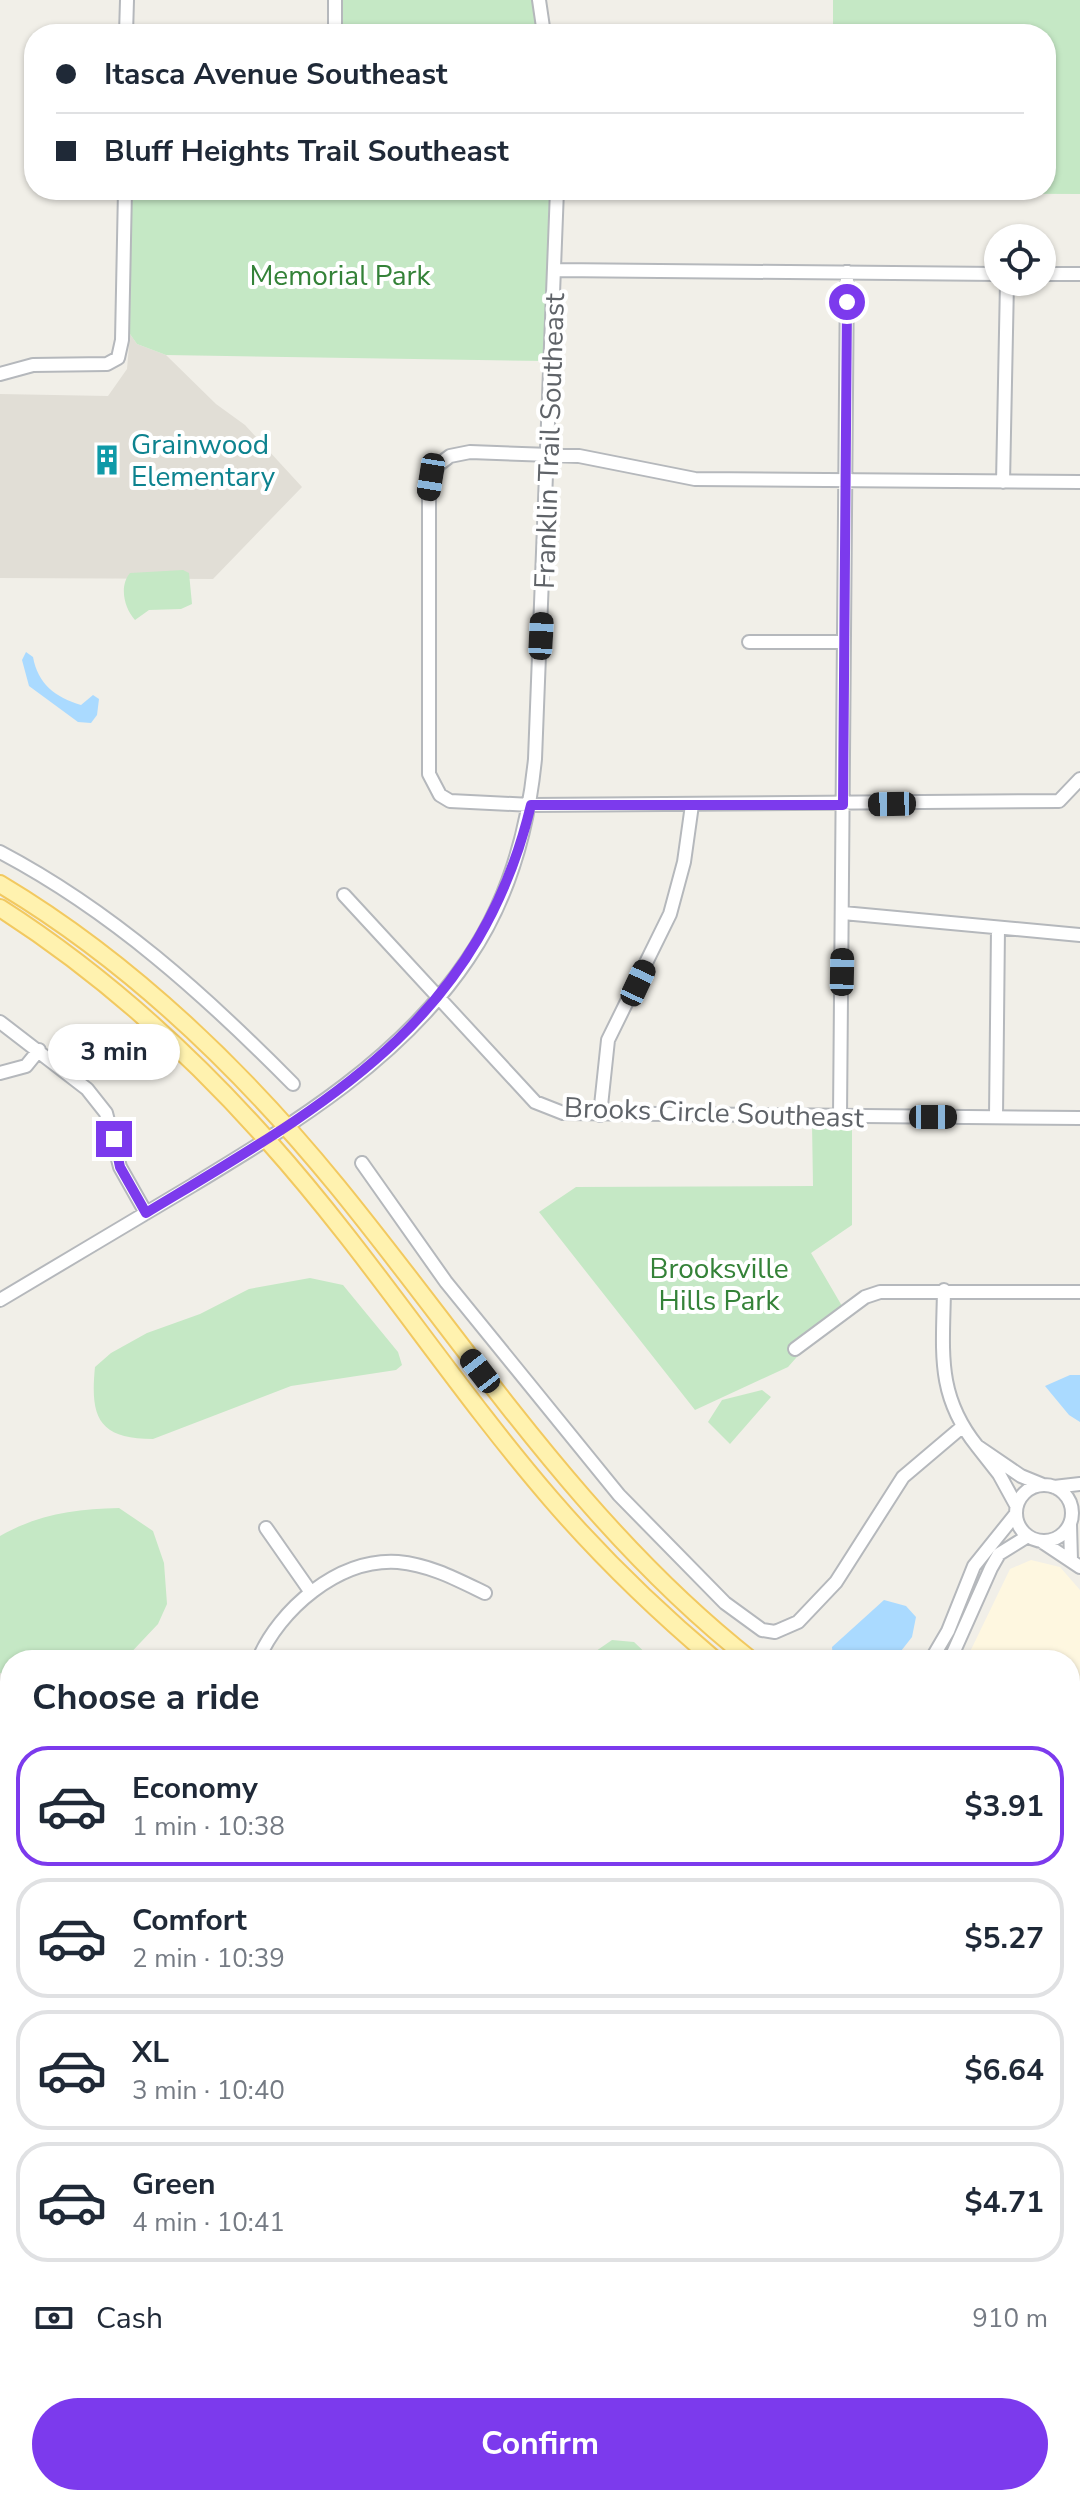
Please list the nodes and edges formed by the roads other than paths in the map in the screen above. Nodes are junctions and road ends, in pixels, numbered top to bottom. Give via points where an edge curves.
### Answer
1 (127, 0) edge
2 (335, 0) edge
3 (539, 0) edge
4 (126, 24) edge
5 (335, 24) edge
6 (543, 24) edge
7 (125, 200) edge
8 (557, 200) edge
9 (556, 270) junction
10 (847, 272) junction
11 (984, 274) edge
12 (1056, 274) edge
13 (1080, 274) edge
14 (1007, 296) edge
15 (0, 374) edge
16 (549, 453) junction
17 (845, 480) junction
18 (1003, 482) junction
19 (1080, 482) edge
20 (749, 642) dead end
21 (844, 642) junction
22 (1080, 779) edge
23 (531, 805) junction
24 (692, 805) junction
25 (843, 805) junction
26 (0, 852) edge
27 (0, 884) edge
28 (344, 895) dead end
29 (0, 908) edge
30 (843, 913) junction
31 (998, 928) junction
32 (1080, 935) edge
33 (438, 998) junction
34 (0, 1022) edge
35 (39, 1050) junction
36 (0, 1073) edge
37 (293, 1084) dead end
38 (600, 1115) junction
39 (840, 1117) junction
40 (996, 1117) junction
41 (1080, 1118) edge
42 (287, 1127) junction
43 (269, 1141) junction
44 (362, 1163) dead end
45 (146, 1213) junction
46 (944, 1290) junction
47 (1080, 1292) edge
48 (0, 1300) edge
49 (795, 1349) dead end
50 (962, 1427) junction
51 (977, 1446) junction
52 (1080, 1484) edge
53 (1049, 1486) junction
54 (1016, 1510) junction
55 (1074, 1515) edge
56 (266, 1528) dead end
57 (1028, 1536) junction
58 (1041, 1541) junction
59 (1075, 1564) edge
60 (310, 1591) junction
61 (485, 1593) dead end
62 (262, 1650) edge
63 (704, 1650) edge
64 (740, 1650) edge
65 (937, 1650) edge
66 (954, 1650) edge

1 - 4 street
2 - 5 street
3 - 6 street
7 - 15 street via 118,358 107,364 33,365
8 - 9 street, Franklin Trail Southeast
9 - 10 street
9 - 16 street, Franklin Trail Southeast
10 - 11 street
10 - 17 street
12 - 13 street
14 - 18 street
16 - 17 street via 617,461 695,479
16 - 23 street, Franklin Trail Southeast
16 - 23 street via 450,456 431,477 429,774 440,795 463,804
17 - 18 street
17 - 21 street
18 - 19 street
20 - 21 street
21 - 25 street
22 - 25 street via 1059,801
23 - 24 street
23 - 33 street, Franklin Trail Southeast via 519,853 492,917
24 - 25 street
24 - 38 street via 670,914 608,1040
25 - 30 street
26 - 37 street via 83,902 167,965
27 - 42 main road via 158,1000
28 - 33 street, Brooks Circle Southeast
29 - 43 main road via 107,985
30 - 31 street
30 - 39 street
31 - 32 street
31 - 40 street
33 - 38 street, Brooks Circle Southeast via 535,1102 563,1113
33 - 42 street, Franklin Trail Southeast via 341,1090
34 - 35 street
35 - 36 street via 26,1066
35 - 45 street via 87,1089 106,1113 120,1167
38 - 39 street, Brooks Circle Southeast
39 - 40 street, Brooks Circle Southeast
40 - 41 street, Brooks Circle Southeast
42 - 43 street, Franklin Trail Southeast
42 - 64 main road via 569,1484 672,1591
43 - 45 street, Franklin Trail Southeast
43 - 63 main road via 551,1499
44 - 50 street via 446,1282 619,1495 725,1603 762,1630 775,1632 798,1622 836,1582 903,1477
45 - 48 street, Franklin Trail Southeast
46 - 47 street
46 - 49 street via 865,1297
46 - 50 street via 944,1385
50 - 51 street
51 - 53 street via 1021,1476
51 - 54 street via 999,1474
52 - 53 street
53 - 54 street via 1026,1491
53 - 55 street via 1068,1498
54 - 57 street
54 - 65 street via 974,1566
55 - 58 street via 1056,1539
55 - 59 street
56 - 60 street
57 - 58 street
57 - 66 street via 999,1554
58 - 59 street
60 - 61 street via 352,1571 394,1562 436,1569
60 - 62 street via 269,1633

